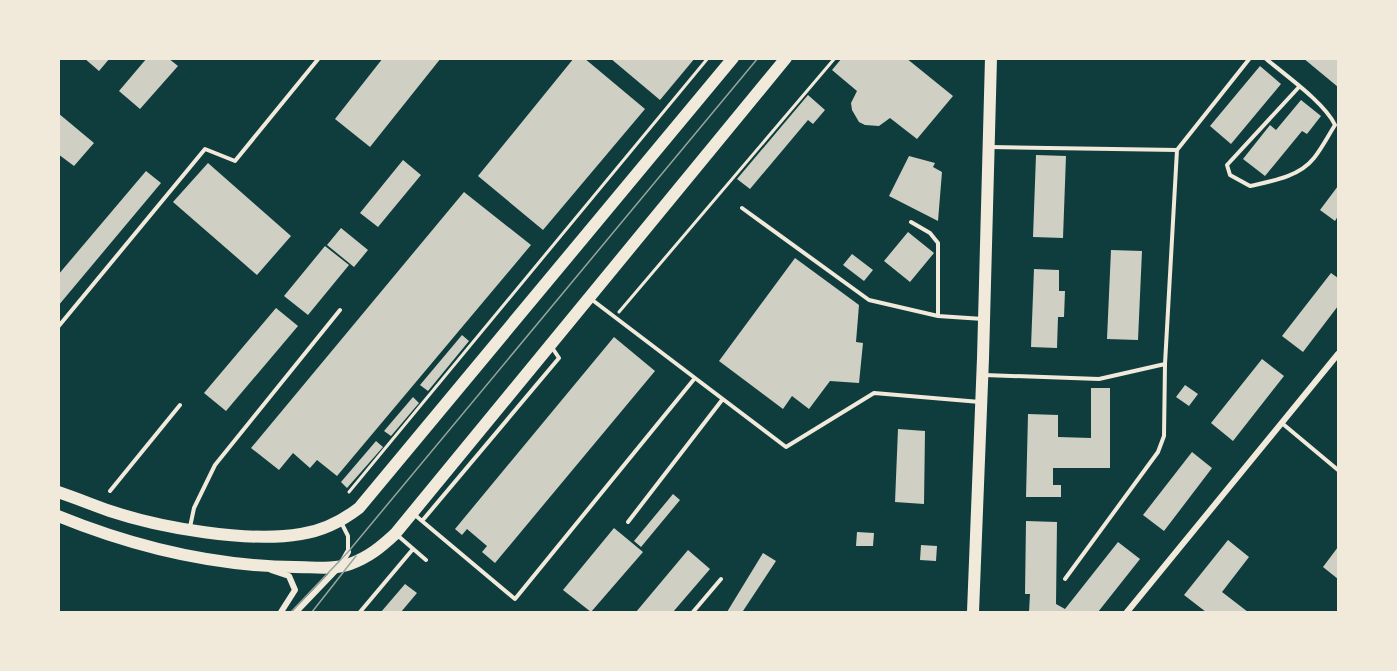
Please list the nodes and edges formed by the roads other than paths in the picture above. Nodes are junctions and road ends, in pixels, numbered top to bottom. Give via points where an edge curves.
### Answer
1 (319, 58) edge
2 (733, 58) edge
3 (786, 58) edge
4 (991, 58) edge
5 (1250, 58) edge
6 (1266, 58) edge
7 (1299, 87) junction
8 (988, 147) junction
9 (1177, 150) junction
10 (742, 208) dead end
11 (911, 222) dead end
12 (590, 298) junction
13 (340, 310) dead end
14 (938, 315) junction
15 (984, 319) junction
16 (58, 327) edge
17 (1338, 354) edge
18 (1165, 364) junction
19 (982, 375) junction
20 (695, 378) junction
21 (722, 400) junction
22 (981, 402) junction
23 (180, 405) dead end
24 (1283, 424) junction
25 (1338, 470) edge
26 (110, 491) dead end
27 (58, 492) edge
28 (58, 516) edge
29 (417, 517) junction
30 (340, 521) junction
31 (628, 522) dead end
32 (189, 530) junction
33 (395, 534) junction
34 (413, 549) junction
35 (348, 552) joint
36 (426, 560) dead end
37 (340, 566) junction
38 (259, 567) junction
39 (721, 579) dead end
40 (1065, 579) dead end
41 (281, 612) edge
42 (296, 612) edge
43 (360, 612) edge
44 (693, 612) edge
45 (973, 612) edge
46 (1127, 612) edge

1 - 16 lane via 235,161 205,149
2 - 30 main road via 374,490
3 - 12 main road
4 - 8 main road
5 - 9 lane
6 - 7 lane
7 - 7 lane via 1330,115 1335,125 1314,159 1300,171 1250,186 1230,174 1227,165
8 - 9 lane
8 - 15 main road
9 - 18 lane
10 - 14 lane via 869,300
11 - 14 lane via 938,243
12 - 20 lane
12 - 29 main road
13 - 32 lane via 215,465 194,508
14 - 15 lane
15 - 19 main road
17 - 24 street
18 - 19 lane via 1099,379
18 - 40 lane via 1164,436 1158,452
19 - 22 main road
20 - 21 lane
20 - 29 lane via 515,599
21 - 22 lane via 786,447 874,393
21 - 31 lane
22 - 45 main road
23 - 26 lane
24 - 25 lane
24 - 46 street
27 - 32 main road via 112,512
28 - 38 main road via 177,555
29 - 33 main road
30 - 32 main road via 302,534 258,536
30 - 35 lane via 348,536
33 - 34 lane
33 - 37 main road via 373,554
34 - 36 lane
34 - 43 lane
35 - 37 street
37 - 38 main road
37 - 42 street
38 - 41 street via 290,576 295,590
39 - 44 lane

